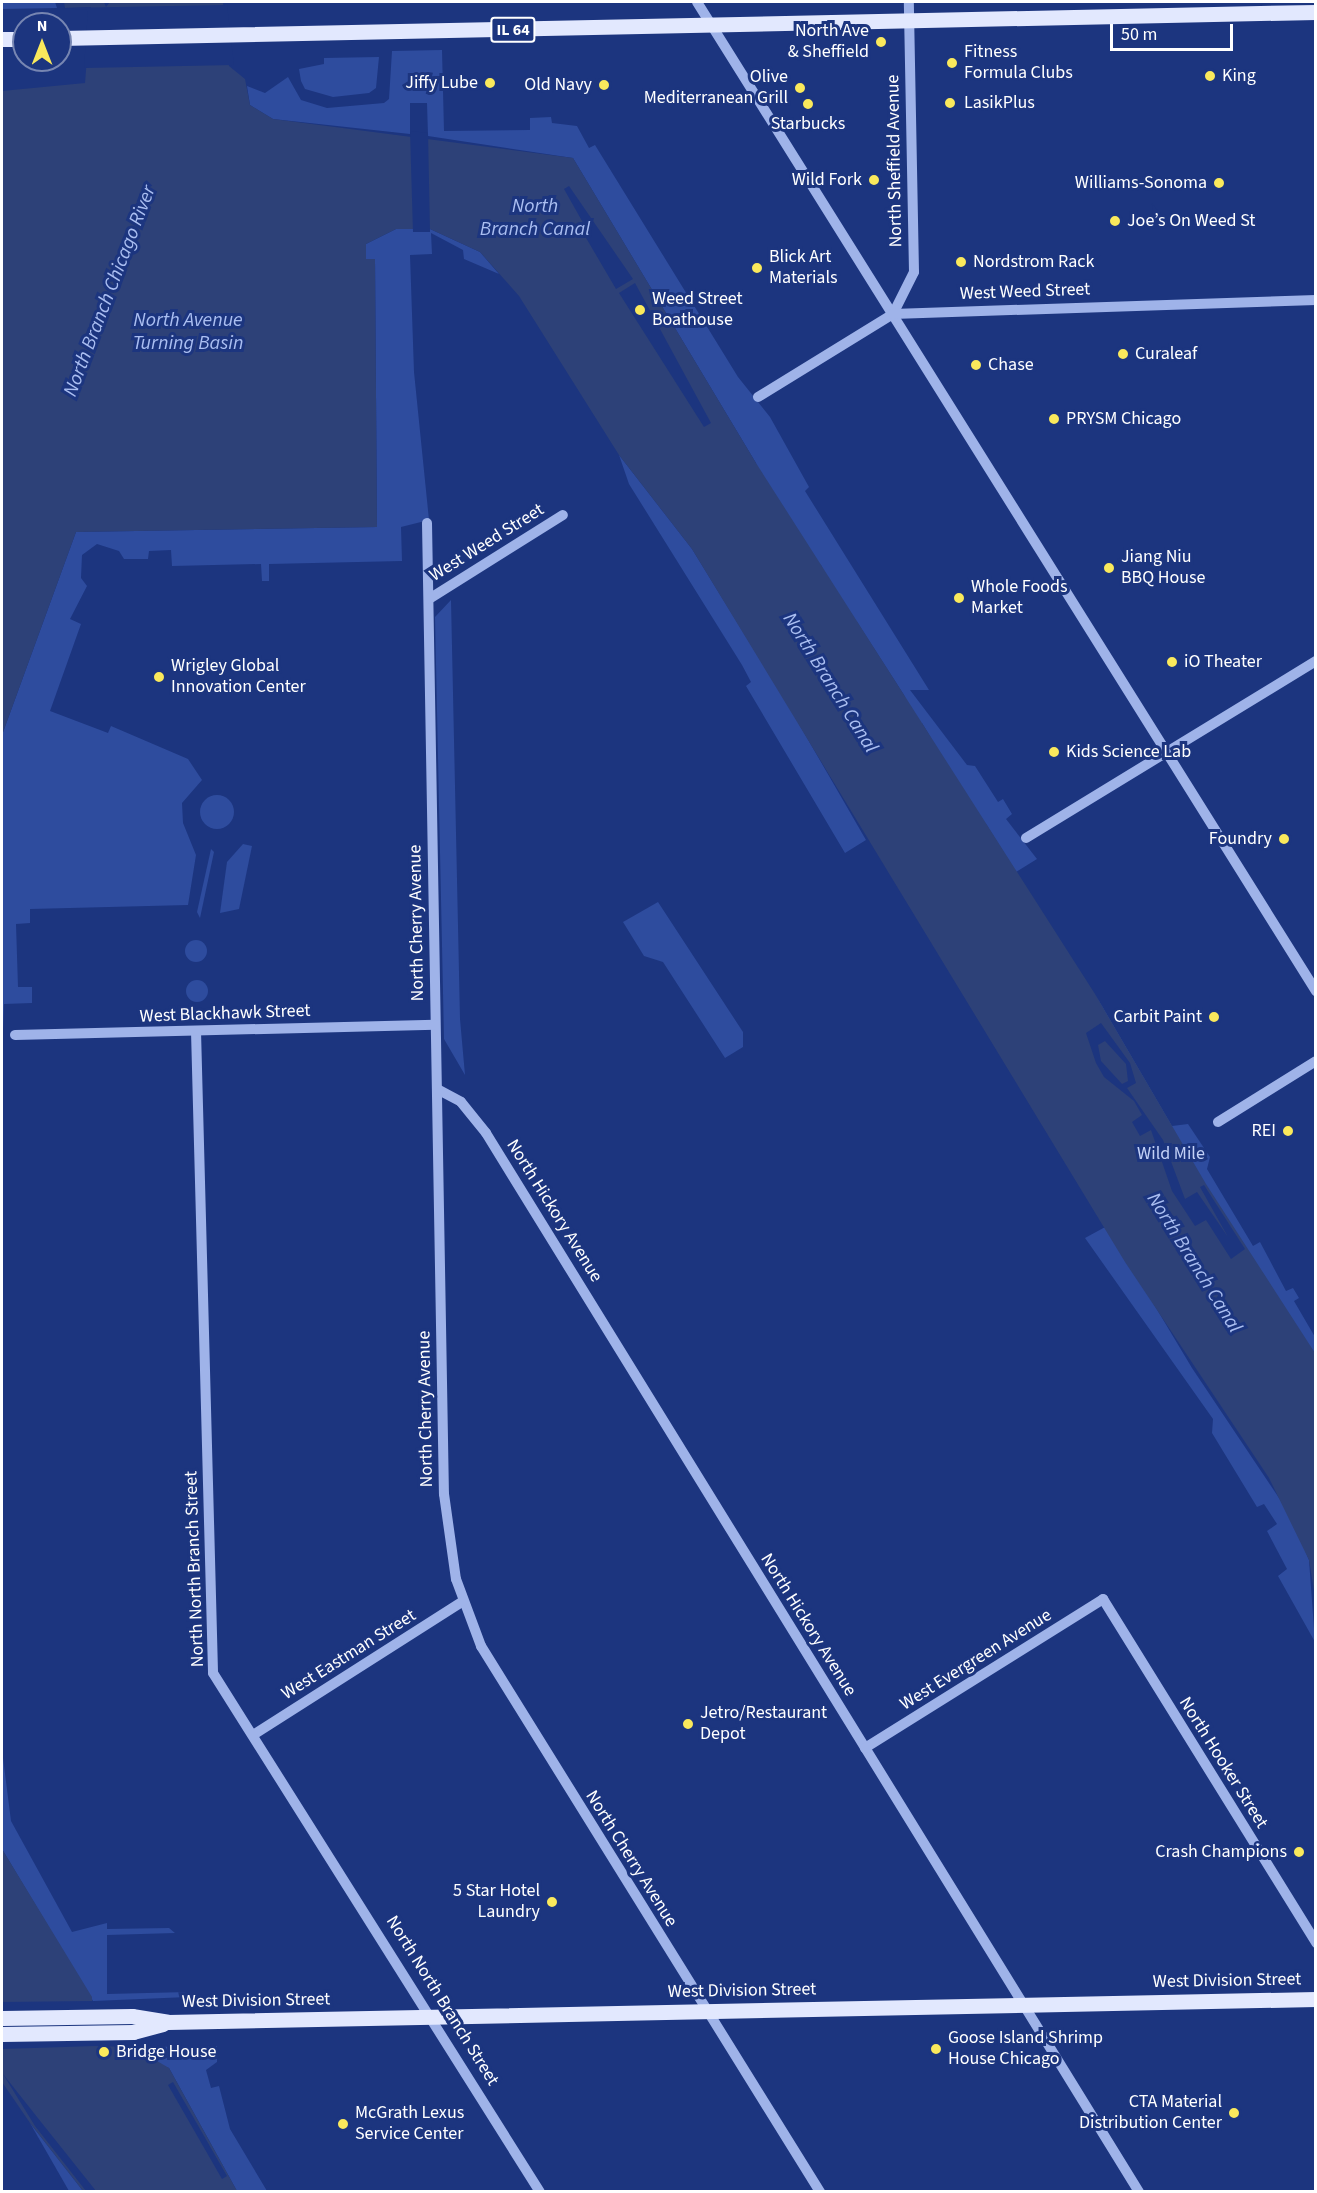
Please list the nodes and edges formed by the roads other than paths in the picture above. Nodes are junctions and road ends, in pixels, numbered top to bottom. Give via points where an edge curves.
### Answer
1 (698, 2) edge
2 (909, 2) edge
3 (1316, 12) edge
4 (909, 21) junction
5 (713, 27) junction
6 (72, 38) edge
7 (1316, 300) edge
8 (892, 314) junction
9 (758, 397) dead end
10 (563, 515) dead end
11 (427, 523) dead end
12 (429, 599) junction
13 (1316, 661) edge
14 (1166, 752) junction
15 (1026, 838) dead end
16 (1316, 991) edge
17 (435, 1025) junction
18 (196, 1031) junction
19 (15, 1035) dead end
20 (1316, 1061) edge
21 (437, 1089) junction
22 (1218, 1122) dead end
23 (1103, 1599) joint
24 (462, 1602) junction
25 (253, 1735) junction
26 (865, 1748) junction
27 (1316, 1943) edge
28 (1316, 1999) edge
29 (1025, 2005) junction
30 (707, 2011) junction
31 (435, 2017) junction
32 (2, 2018) edge
33 (168, 2022) junction
34 (2, 2034) edge
35 (540, 2192) edge
36 (820, 2192) edge
37 (1139, 2192) edge

1 - 5 street
2 - 4 street, North Sheffield Avenue
3 - 4 main road, IL 64
4 - 5 main road, IL 64
4 - 8 street, North Sheffield Avenue via 914,272
5 - 6 main road, IL 64
5 - 8 street
7 - 8 street, West Weed Street
8 - 9 street, West Weed Street
8 - 14 street
10 - 12 street, West Weed Street
11 - 12 street, North Cherry Avenue
12 - 17 street, North Cherry Avenue
13 - 14 street
14 - 15 street
14 - 16 street
17 - 18 street, West Blackhawk Street
17 - 21 street, North Cherry Avenue
18 - 19 street, West Blackhawk Street
18 - 25 street, North North Branch Street via 213,1673
20 - 22 street
21 - 24 street, North Cherry Avenue via 445,1522
21 - 26 street, North Hickory Avenue via 461,1102 486,1133
23 - 26 street, West Evergreen Avenue
23 - 27 street, North Hooker Street
24 - 25 street, West Eastman Street
24 - 30 street, North Cherry Avenue via 481,1646
25 - 31 street, North North Branch Street
26 - 29 street, North Hickory Avenue
28 - 29 main road, West Division Street
29 - 30 main road, West Division Street
29 - 37 street, North Hickory Avenue
30 - 31 main road, West Division Street
30 - 36 street, North Cherry Avenue
31 - 33 main road, West Division Street
31 - 35 street, North North Branch Street
32 - 33 main road, West Division Street via 95,2016
33 - 34 main road, West Division Street via 133,2032

